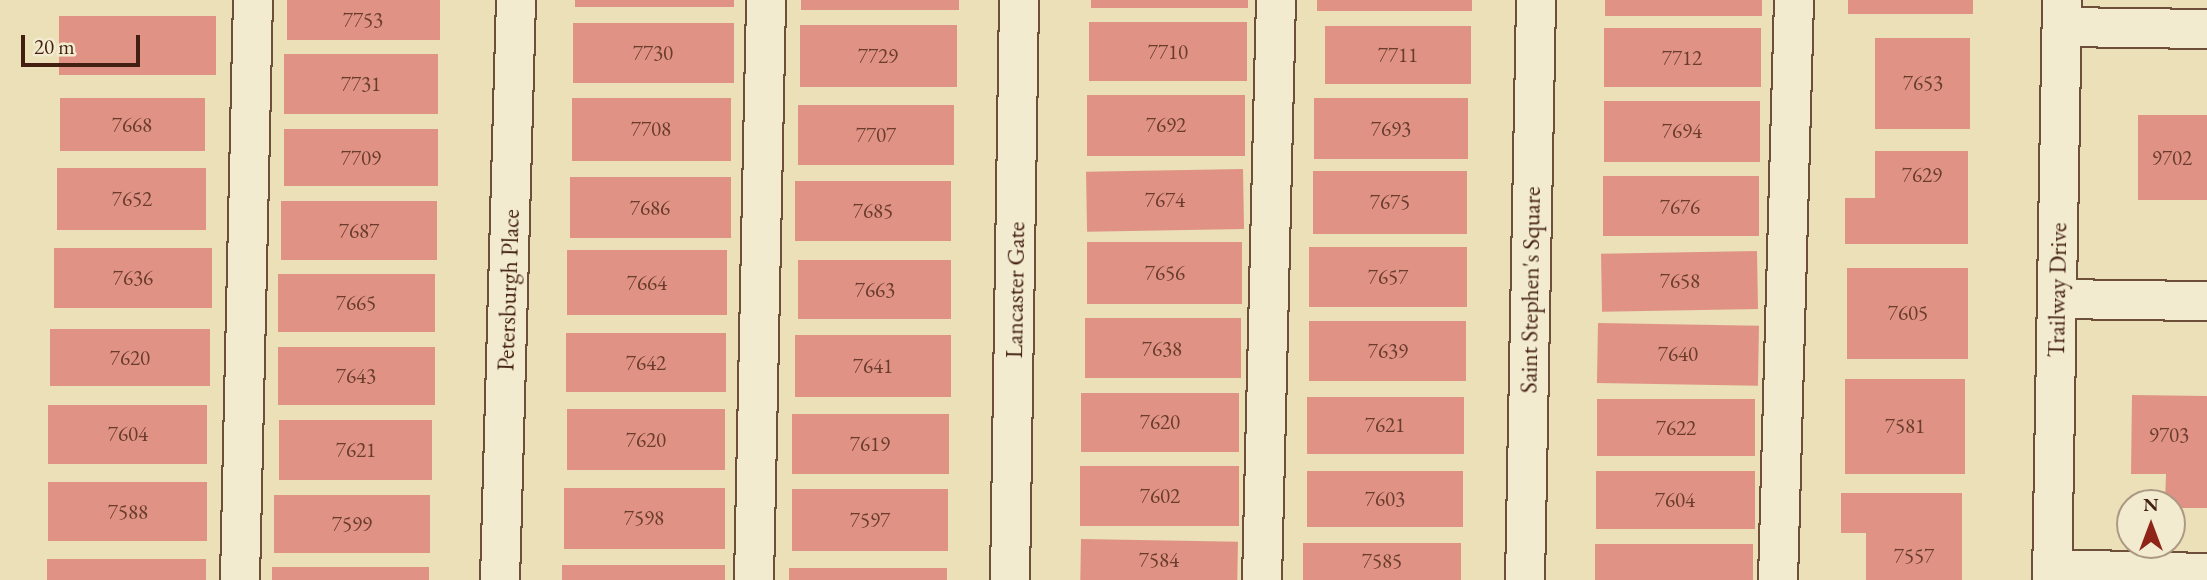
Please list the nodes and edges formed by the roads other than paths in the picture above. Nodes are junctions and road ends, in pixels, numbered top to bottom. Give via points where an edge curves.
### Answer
1 (253, 0) edge
2 (516, 0) edge
3 (766, 0) edge
4 (1019, 0) edge
5 (1276, 0) edge
6 (1536, 0) edge
7 (1794, 0) edge
8 (2062, 13) edge
9 (2207, 30) edge
10 (2057, 299) junction
11 (2207, 301) edge
12 (2207, 573) edge
13 (2052, 574) edge
14 (240, 580) edge
15 (500, 580) edge
16 (754, 580) edge
17 (1010, 580) edge
18 (1262, 580) edge
19 (1525, 580) edge
20 (1777, 580) edge

1 - 14 street
2 - 15 street, Petersburgh Place
3 - 16 street
4 - 17 street, Lancaster Gate
5 - 18 street
6 - 19 street, Saint Stephen's Square
7 - 20 street
8 - 9 street
8 - 10 street, Trailway Drive
10 - 11 street
10 - 13 street, Trailway Drive
12 - 13 street

